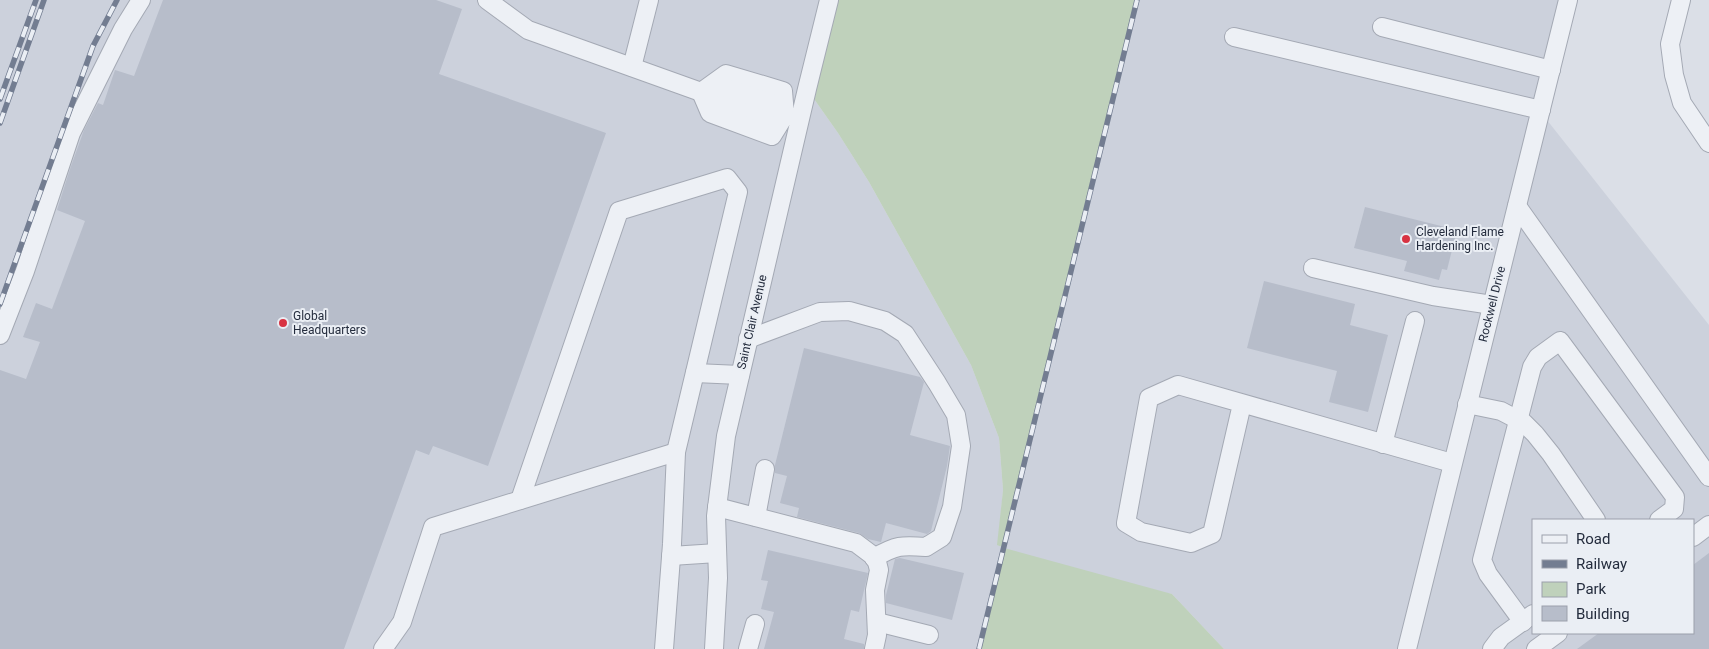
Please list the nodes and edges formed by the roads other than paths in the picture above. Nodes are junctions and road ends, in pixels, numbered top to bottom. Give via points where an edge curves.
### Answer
1 (141, 0) edge
2 (487, 0) edge
3 (649, 0) edge
4 (829, 0) edge
5 (1568, 0) edge
6 (1681, 0) edge
7 (1382, 27) dead end
8 (1234, 37) dead end
9 (632, 67) junction
10 (1551, 70) junction
11 (701, 92) junction
12 (1540, 110) junction
13 (793, 116) junction
14 (1705, 137) edge
15 (1517, 206) junction
16 (1313, 268) dead end
17 (1492, 305) junction
18 (1415, 321) dead end
19 (0, 335) edge
20 (748, 339) junction
21 (695, 373) junction
22 (740, 375) junction
23 (1242, 404) junction
24 (1467, 404) junction
25 (1518, 420) junction
26 (1383, 444) junction
27 (676, 452) junction
28 (1452, 464) junction
29 (765, 469) dead end
30 (1709, 477) edge
31 (520, 500) junction
32 (717, 507) junction
33 (756, 517) junction
34 (1595, 519) edge
35 (1660, 519) edge
36 (1709, 525) edge
37 (1694, 536) edge
38 (717, 553) junction
39 (671, 556) junction
40 (874, 558) junction
41 (1528, 618) edge
42 (877, 622) junction
43 (754, 624) dead end
44 (1557, 634) edge
45 (929, 635) dead end
46 (383, 649) edge
47 (664, 649) edge
48 (714, 649) edge
49 (748, 649) edge
50 (874, 649) edge
51 (1407, 649) edge
52 (1492, 649) edge
53 (1536, 649) edge

1 - 19 street via 71,133
2 - 9 street via 528,30
3 - 9 street
4 - 13 street, Saint Clair Avenue
5 - 10 street, Rockwell Drive
6 - 14 street via 1670,44 1674,75 1682,104
7 - 10 street
8 - 12 street
9 - 11 street
10 - 12 street, Rockwell Drive
11 - 13 street via 721,86 779,106
11 - 13 street via 710,112 772,136
12 - 15 street, Rockwell Drive
13 - 20 street, Saint Clair Avenue
15 - 17 street, Rockwell Drive
15 - 30 street
16 - 17 street via 1434,296
17 - 24 street, Rockwell Drive
18 - 26 street
20 - 22 street, Saint Clair Avenue
20 - 40 street via 820,312 849,312 885,321 905,334 956,415 961,446 952,508 942,537 926,547 907,545 892,548
21 - 22 street
21 - 27 street
21 - 31 street via 738,192 726,178 618,211
22 - 32 street, Saint Clair Avenue via 726,436
23 - 23 street via 1178,385 1150,398 1126,523 1141,532 1191,543 1212,534
23 - 26 street
24 - 25 street via 1501,411
24 - 28 street, Rockwell Drive
25 - 34 street via 1536,434
25 - 35 street via 1532,367 1538,357 1560,341 1675,497 1674,509
25 - 41 street via 1482,560 1488,574
26 - 28 street
27 - 31 street
27 - 39 street
28 - 51 street, Rockwell Drive
29 - 33 street
31 - 46 street via 433,527 402,622
32 - 33 street
32 - 38 street, Saint Clair Avenue
33 - 40 street via 856,543
36 - 37 street
38 - 39 street
38 - 48 street, Saint Clair Avenue
39 - 47 street
40 - 42 street via 879,570
41 - 52 street
42 - 45 street
42 - 50 street
43 - 49 street
44 - 53 street

